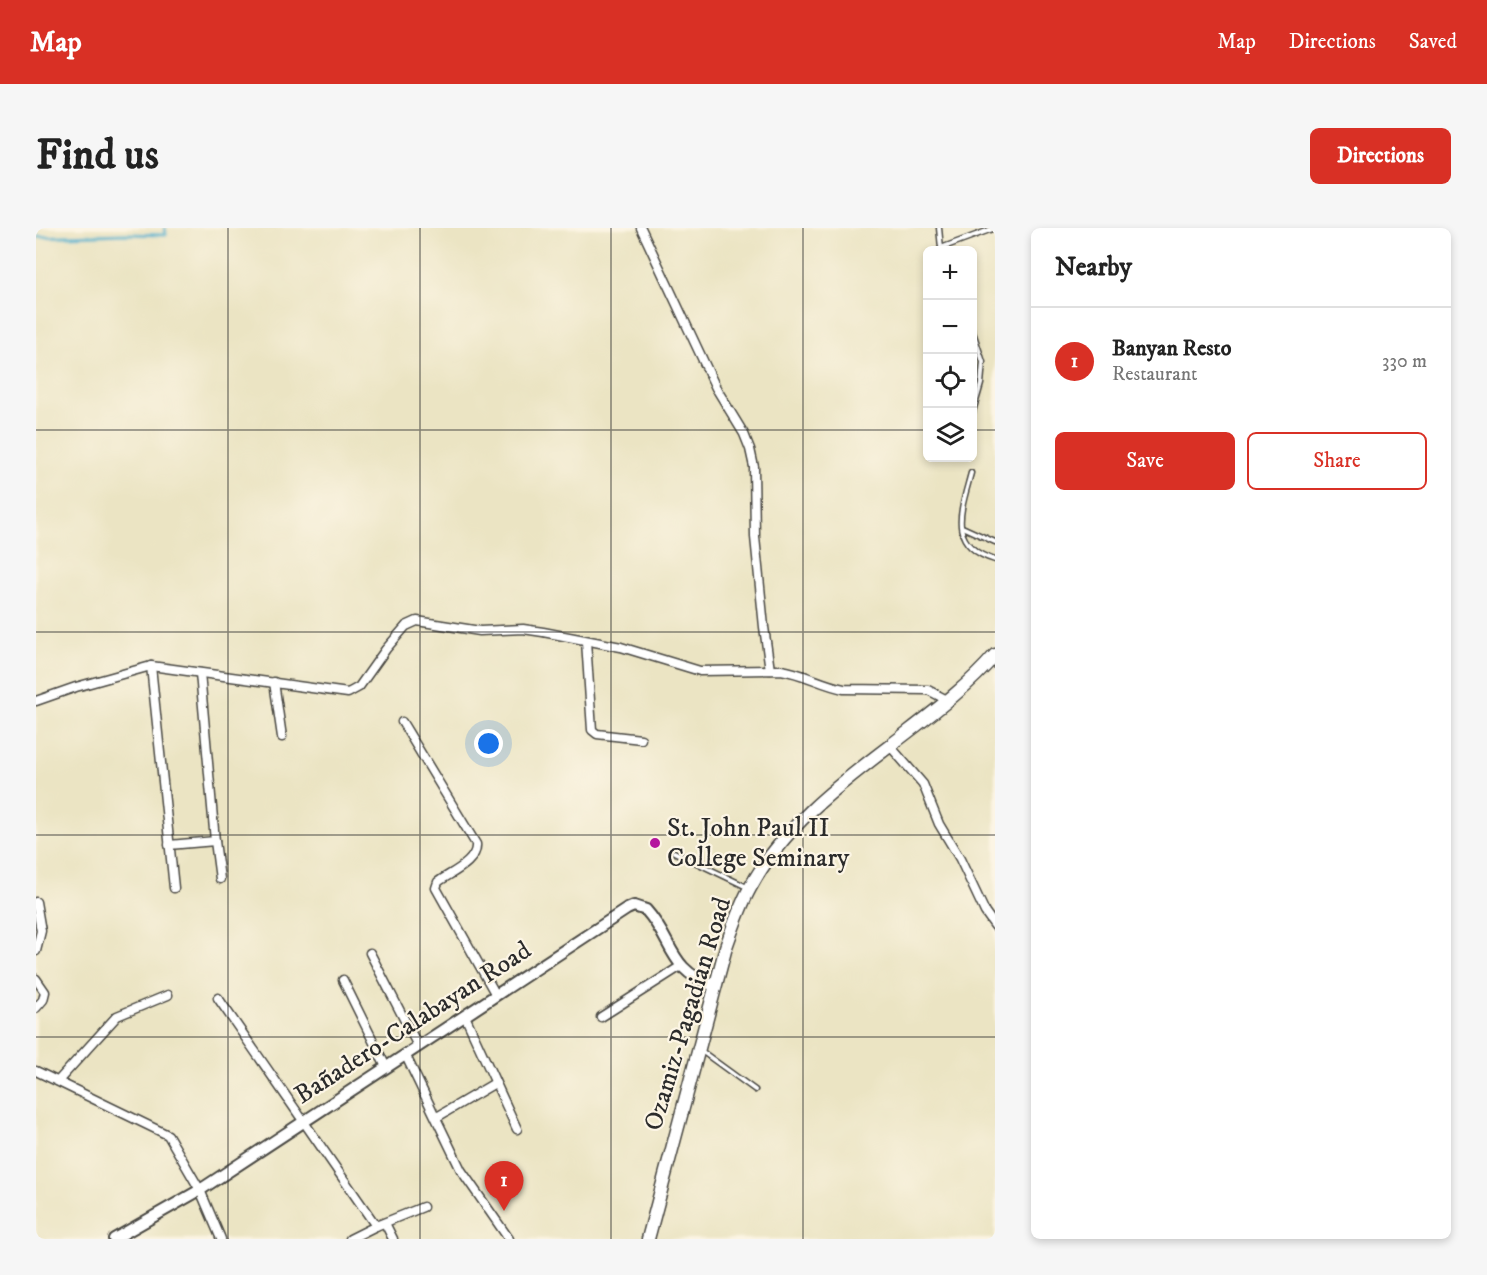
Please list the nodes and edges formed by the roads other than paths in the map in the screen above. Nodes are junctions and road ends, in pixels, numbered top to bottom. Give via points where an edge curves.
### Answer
1 (641, 228) edge
2 (939, 228) edge
3 (995, 228) edge
4 (941, 246) edge
5 (949, 246) edge
6 (977, 344) edge
7 (974, 408) edge
8 (971, 473) dead end
9 (962, 527) junction
10 (995, 543) edge
11 (995, 560) edge
12 (586, 641) junction
13 (993, 662) edge
14 (151, 666) junction
15 (770, 670) junction
16 (200, 673) junction
17 (274, 682) junction
18 (947, 700) junction
19 (36, 701) edge
20 (402, 722) dead end
21 (282, 737) dead end
22 (641, 739) dead end
23 (890, 746) junction
24 (215, 841) junction
25 (170, 845) junction
26 (674, 852) dead end
27 (220, 879) dead end
28 (174, 888) dead end
29 (750, 888) junction
30 (36, 902) edge
31 (995, 926) edge
32 (36, 951) edge
33 (370, 953) dead end
34 (681, 966) junction
35 (36, 979) edge
36 (343, 980) dead end
37 (715, 986) junction
38 (168, 995) dead end
39 (496, 995) junction
40 (218, 998) dead end
41 (36, 1008) edge
42 (465, 1016) junction
43 (601, 1017) dead end
44 (418, 1046) junction
45 (698, 1049) junction
46 (405, 1054) junction
47 (386, 1067) junction
48 (36, 1071) edge
49 (58, 1082) junction
50 (495, 1083) junction
51 (755, 1090) dead end
52 (436, 1117) junction
53 (304, 1121) junction
54 (518, 1129) dead end
55 (200, 1190) junction
56 (423, 1207) dead end
57 (380, 1225) junction
58 (363, 1236) edge
59 (114, 1239) edge
60 (221, 1239) edge
61 (350, 1239) edge
62 (393, 1239) edge
63 (508, 1239) edge
64 (648, 1239) edge

1 - 15 street via 716,388 750,449
2 - 4 lane
3 - 5 lane
6 - 7 lane via 983,362
8 - 9 lane via 961,512
9 - 10 lane
9 - 11 lane via 970,549
12 - 15 street via 692,670
12 - 17 street via 523,629 480,631 417,621 406,626 354,691 343,693
12 - 22 street via 592,730 597,734
13 - 18 main road, Ozamiz-Pagadian Road
14 - 16 street
14 - 19 street
14 - 25 street
15 - 18 street via 793,671 844,689 928,690
16 - 17 street
16 - 24 street
17 - 21 street
18 - 23 main road, Ozamiz-Pagadian Road
20 - 39 street via 476,844 474,857 438,882 436,888
23 - 29 main road, Ozamiz-Pagadian Road via 810,811 774,851
23 - 31 street via 923,784 939,824
24 - 25 street
24 - 27 street
25 - 28 street
26 - 29 lane
29 - 37 main road, Ozamiz-Pagadian Road via 735,921
30 - 32 street via 41,931
33 - 44 street
34 - 37 street, Bañadero-Calabayan Road via 696,979
34 - 39 street, Bañadero-Calabayan Road via 650,914 634,906
34 - 43 street
35 - 41 street via 45,992
36 - 47 street
37 - 45 main road, Ozamiz-Pagadian Road
38 - 49 street via 117,1016
39 - 42 street, Bañadero-Calabayan Road
40 - 53 street
42 - 44 street, Bañadero-Calabayan Road
42 - 50 street
44 - 46 street, Bañadero-Calabayan Road
45 - 51 lane
45 - 64 main road, Ozamiz-Pagadian Road
46 - 47 street, Bañadero-Calabayan Road
46 - 52 street
47 - 53 street, Bañadero-Calabayan Road
48 - 49 street
49 - 55 street via 168,1135
50 - 52 street
50 - 54 street
52 - 63 street via 461,1170
53 - 55 street, Bañadero-Calabayan Road
53 - 57 street
55 - 59 street, Bañadero-Calabayan Road
55 - 60 street
56 - 57 street
57 - 58 street
57 - 62 street
58 - 61 street

